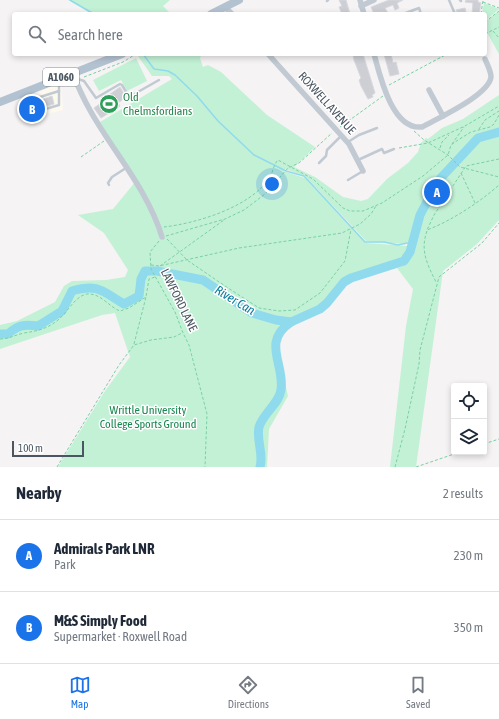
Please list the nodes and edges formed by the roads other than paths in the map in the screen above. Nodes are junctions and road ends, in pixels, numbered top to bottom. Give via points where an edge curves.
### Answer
1 (239, 0) edge
2 (374, 0) edge
3 (449, 0) edge
4 (361, 3) edge
5 (225, 7) junction
6 (215, 12) edge
7 (230, 12) edge
8 (409, 12) edge
9 (420, 12) edge
10 (454, 12) edge
11 (118, 56) edge
12 (270, 56) edge
13 (375, 56) edge
14 (485, 59) dead end
15 (76, 76) junction
16 (59, 78) junction
17 (159, 80) dead end
18 (59, 90) junction
19 (429, 90) dead end
20 (25, 92) junction
21 (37, 98) junction
22 (0, 102) edge
23 (443, 116) junction
24 (377, 128) dead end
25 (342, 135) junction
26 (348, 142) junction
27 (394, 149) road end
28 (358, 160) junction
29 (319, 163) dead end
30 (126, 168) junction
31 (363, 171) joint
32 (348, 180) dead end
33 (110, 185) dead end
34 (164, 237) road end

1 - 5 main road
2 - 4 street
3 - 10 lane
5 - 6 main road
5 - 7 street
8 - 9 lane via 419,8
11 - 15 main road, A1060
12 - 25 street, ROXWELL AVENUE
13 - 23 street via 384,90 403,121 422,127
14 - 23 street via 491,76 488,84 462,105
15 - 16 main road, A1060
15 - 17 lane via 88,86 96,98 120,84 129,97
15 - 30 street via 79,90
16 - 18 lane
16 - 20 main road, A1060
18 - 21 lane
18 - 21 lane via 59,105 42,110
19 - 23 street
20 - 21 lane via 29,99
20 - 22 main road, A1060
24 - 26 lane
25 - 26 street, ROXWELL AVENUE
25 - 29 lane via 327,150 326,156
26 - 28 street, ROXWELL AVENUE
27 - 28 lane via 384,153 382,149
28 - 31 street, ROXWELL AVENUE
30 - 33 lane via 112,177 108,183
30 - 34 street via 148,200
31 - 32 lane

